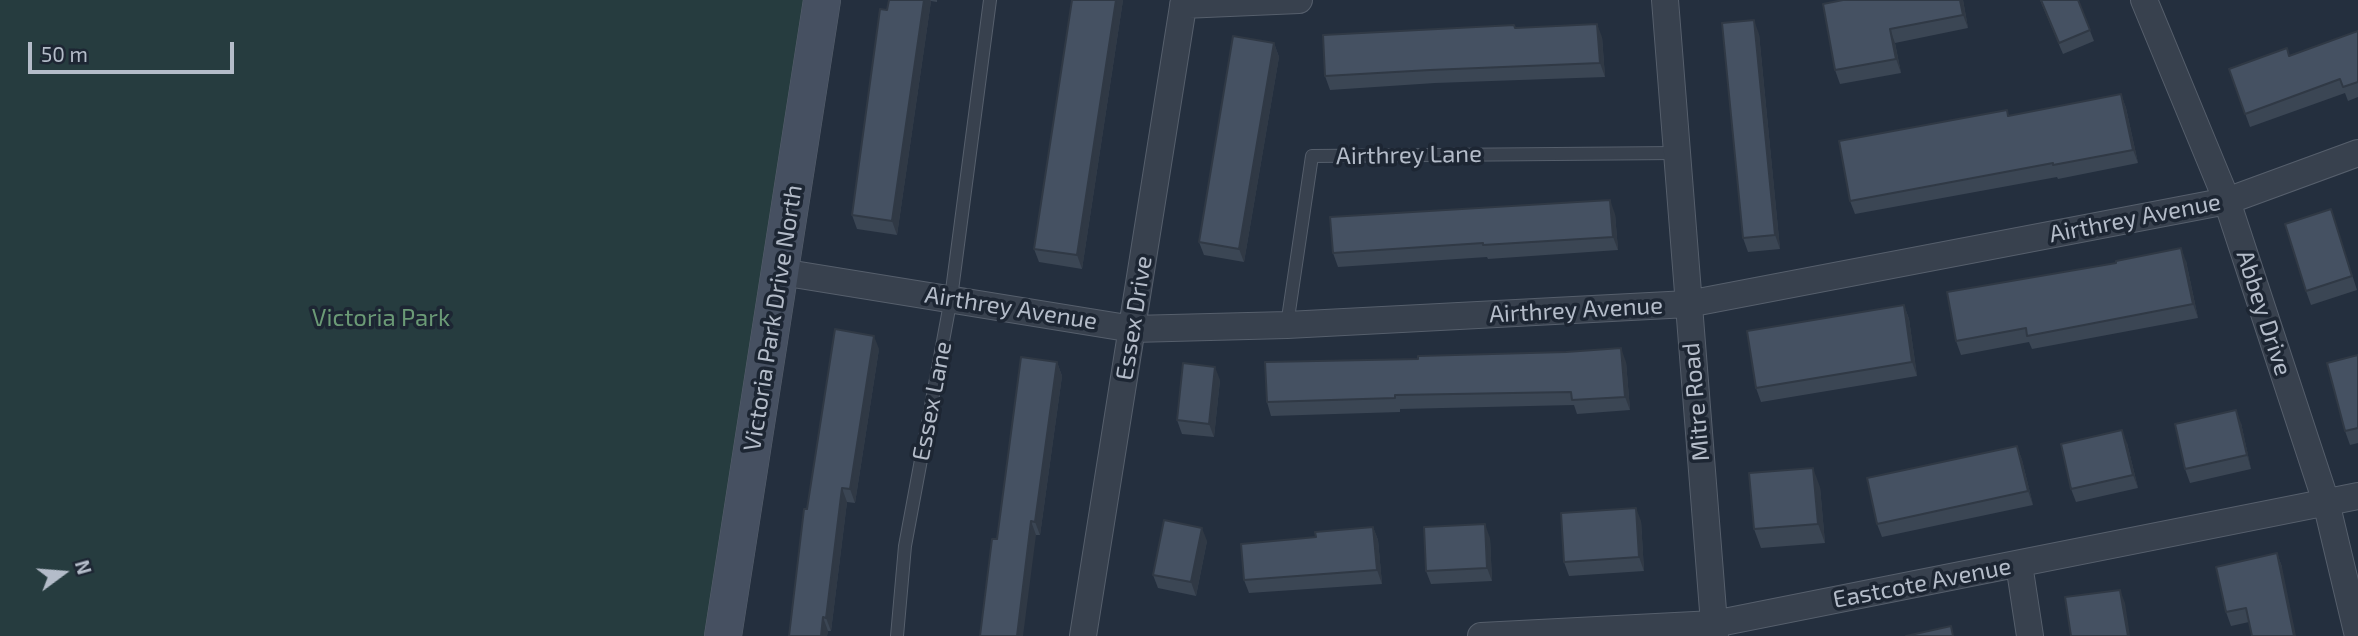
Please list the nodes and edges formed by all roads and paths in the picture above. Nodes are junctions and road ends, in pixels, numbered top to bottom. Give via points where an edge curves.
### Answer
1 (822, 0) edge
2 (990, 0) edge
3 (1298, 0) edge
4 (1665, 0) edge
5 (2144, 0) edge
6 (1183, 3) edge
7 (1676, 153) junction
8 (2358, 153) edge
9 (2227, 201) junction
10 (781, 272) junction
11 (951, 298) junction
12 (1688, 304) junction
13 (1287, 325) junction
14 (1133, 328) junction
15 (2358, 496) edge
16 (2326, 502) junction
17 (2019, 564) junction
18 (1714, 630) edge
19 (723, 636) edge
20 (897, 636) edge
21 (1083, 636) edge
22 (1481, 636) edge
23 (2030, 636) edge
24 (2358, 636) edge

1 - 10 street, Victoria Park Drive North
2 - 11 lane, Essex Lane
3 - 6 street
4 - 7 street, Mitre Road
5 - 9 street, Abbey Drive
6 - 14 street, Essex Drive
7 - 12 street, Mitre Road
7 - 13 lane, Airthrey Lane via 1312,156
8 - 9 street, Airthrey Avenue
9 - 12 street, Airthrey Avenue
9 - 16 street, Abbey Drive
10 - 11 street, Airthrey Avenue
10 - 19 street, Victoria Park Drive North
11 - 14 street, Airthrey Avenue
11 - 20 lane, Essex Lane via 905,546
12 - 13 street, Airthrey Avenue
12 - 18 street, Mitre Road
13 - 14 street, Airthrey Avenue
14 - 21 street, Essex Drive
15 - 16 street, Eastcote Avenue
16 - 17 street, Eastcote Avenue
16 - 24 street, Abbey Drive
17 - 18 street, Eastcote Avenue
17 - 23 street
18 - 22 street, Eastcote Avenue

